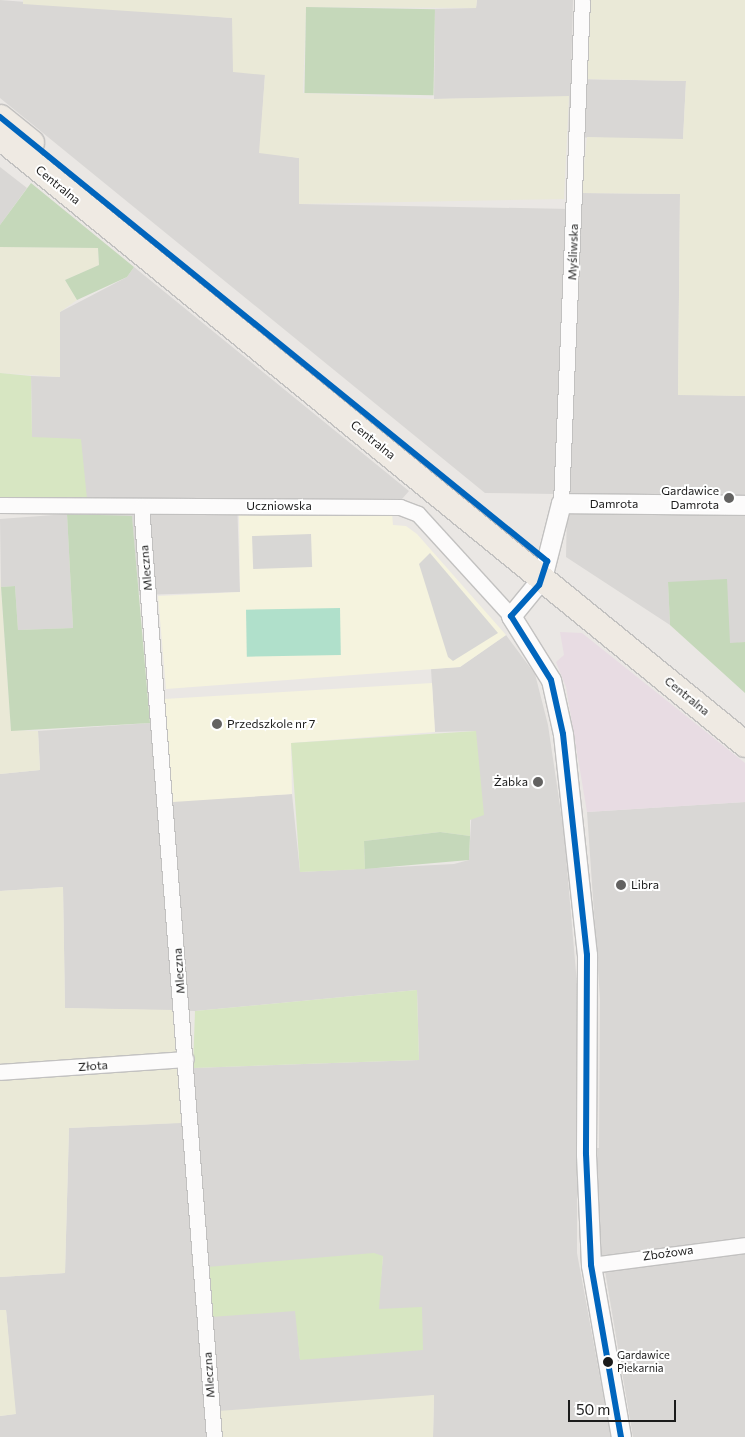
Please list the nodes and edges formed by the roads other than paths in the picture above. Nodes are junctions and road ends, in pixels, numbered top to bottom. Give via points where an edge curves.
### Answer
1 (582, 0) edge
2 (0, 117) edge
3 (0, 138) edge
4 (561, 503) junction
5 (0, 505) edge
6 (745, 505) edge
7 (141, 506) junction
8 (545, 570) junction
9 (511, 616) junction
10 (745, 722) edge
11 (745, 744) edge
12 (186, 1059) junction
13 (0, 1072) edge
14 (745, 1246) edge
15 (591, 1265) junction
16 (214, 1437) edge
17 (621, 1437) edge

1 - 4 street, Myśliwska
2 - 8 main road, Centralna
3 - 8 main road, Centralna
4 - 6 street, Damrota
4 - 8 street
5 - 7 street, Uczniowska
7 - 9 street, Uczniowska via 410,510
7 - 12 street, Mleczna
8 - 9 street
8 - 10 main road, Centralna
8 - 11 main road, Centralna
9 - 15 street via 551,680 574,816 587,955 586,1154
12 - 13 street, Złota
12 - 16 street, Mleczna
14 - 15 street, Zbożowa
15 - 17 street

